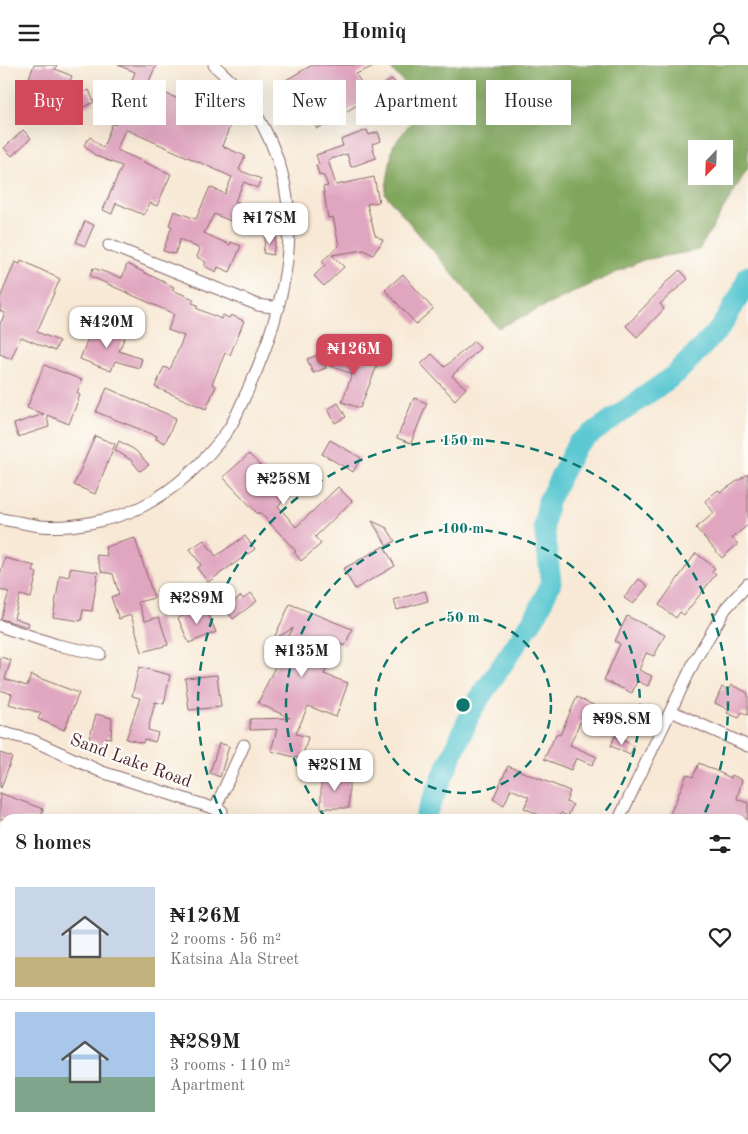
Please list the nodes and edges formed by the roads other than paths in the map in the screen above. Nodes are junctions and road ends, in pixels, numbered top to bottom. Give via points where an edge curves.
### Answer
1 (214, 65) edge
2 (109, 245) dead end
3 (279, 308) junction
4 (0, 519) edge
5 (748, 584) edge
6 (0, 626) edge
7 (100, 654) dead end
8 (670, 711) junction
9 (0, 732) edge
10 (244, 745) dead end
11 (748, 746) edge
12 (621, 814) edge

1 - 3 street via 240,91 266,131 280,165 289,231
2 - 3 street via 258,305
3 - 4 street via 255,375 230,429 177,484 140,507 94,522 43,526
5 - 8 street via 726,608
6 - 7 street via 57,645
8 - 11 street
8 - 12 street
9 - 10 street, Sand Lake Road via 32,740 102,772 218,810

